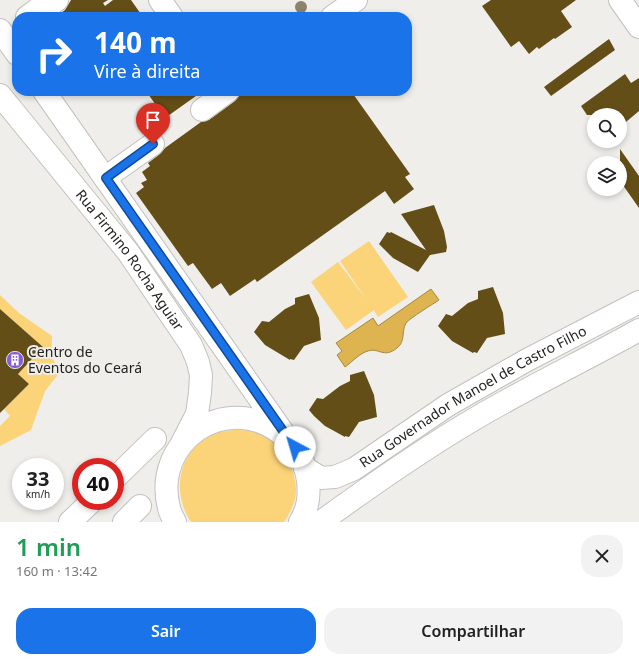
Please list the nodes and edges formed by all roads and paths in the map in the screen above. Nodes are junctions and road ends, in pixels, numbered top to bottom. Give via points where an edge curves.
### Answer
1 (160, 0) edge
2 (356, 0) edge
3 (620, 0) edge
4 (168, 12) edge
5 (339, 12) edge
6 (12, 27) edge
7 (639, 27) edge
8 (0, 30) edge
9 (12, 47) edge
10 (0, 48) edge
11 (12, 59) edge
12 (0, 95) edge
13 (48, 96) edge
14 (221, 96) edge
15 (202, 110) dead end
16 (153, 144) dead end
17 (106, 178) junction
18 (639, 302) edge
19 (588, 329) junction
20 (639, 330) edge
21 (600, 352) junction
22 (288, 438) junction
23 (155, 439) dead end
24 (393, 442) junction
25 (182, 443) junction
26 (407, 461) junction
27 (306, 468) junction
28 (124, 469) edge
29 (140, 506) dead end
30 (83, 510) edge
31 (70, 522) edge
32 (124, 522) edge
33 (175, 522) edge
34 (300, 522) edge
35 (318, 522) edge

1 - 4 street
2 - 5 street
3 - 7 street
6 - 8 street
8 - 9 street
10 - 11 street
12 - 25 street, Rua Firmino Rocha Aguiar via 128,252 192,345 200,368 200,394 197,414
13 - 17 street, Rua Firmino Rocha Aguiar
14 - 15 street
16 - 17 street
17 - 22 street, Rua Firmino Rocha Aguiar
18 - 19 street, Rua Governador Manoel de Castro Filho
19 - 21 street
19 - 24 street, Rua Governador Manoel de Castro Filho via 448,405
20 - 21 street, Rua Governador Manoel de Castro Filho
21 - 26 street, Rua Governador Manoel de Castro Filho via 554,374
22 - 25 street via 268,424 245,418 221,419 199,428
22 - 27 street, Rua Firmino Rocha Aguiar
23 - 28 street
24 - 26 street
24 - 27 street, Rua Governador Manoel de Castro Filho via 354,469 335,476 321,478
25 - 33 street via 170,463 166,486 169,509
26 - 35 street, Rua Governador Manoel de Castro Filho
27 - 34 street via 308,502
29 - 32 street
30 - 31 street

